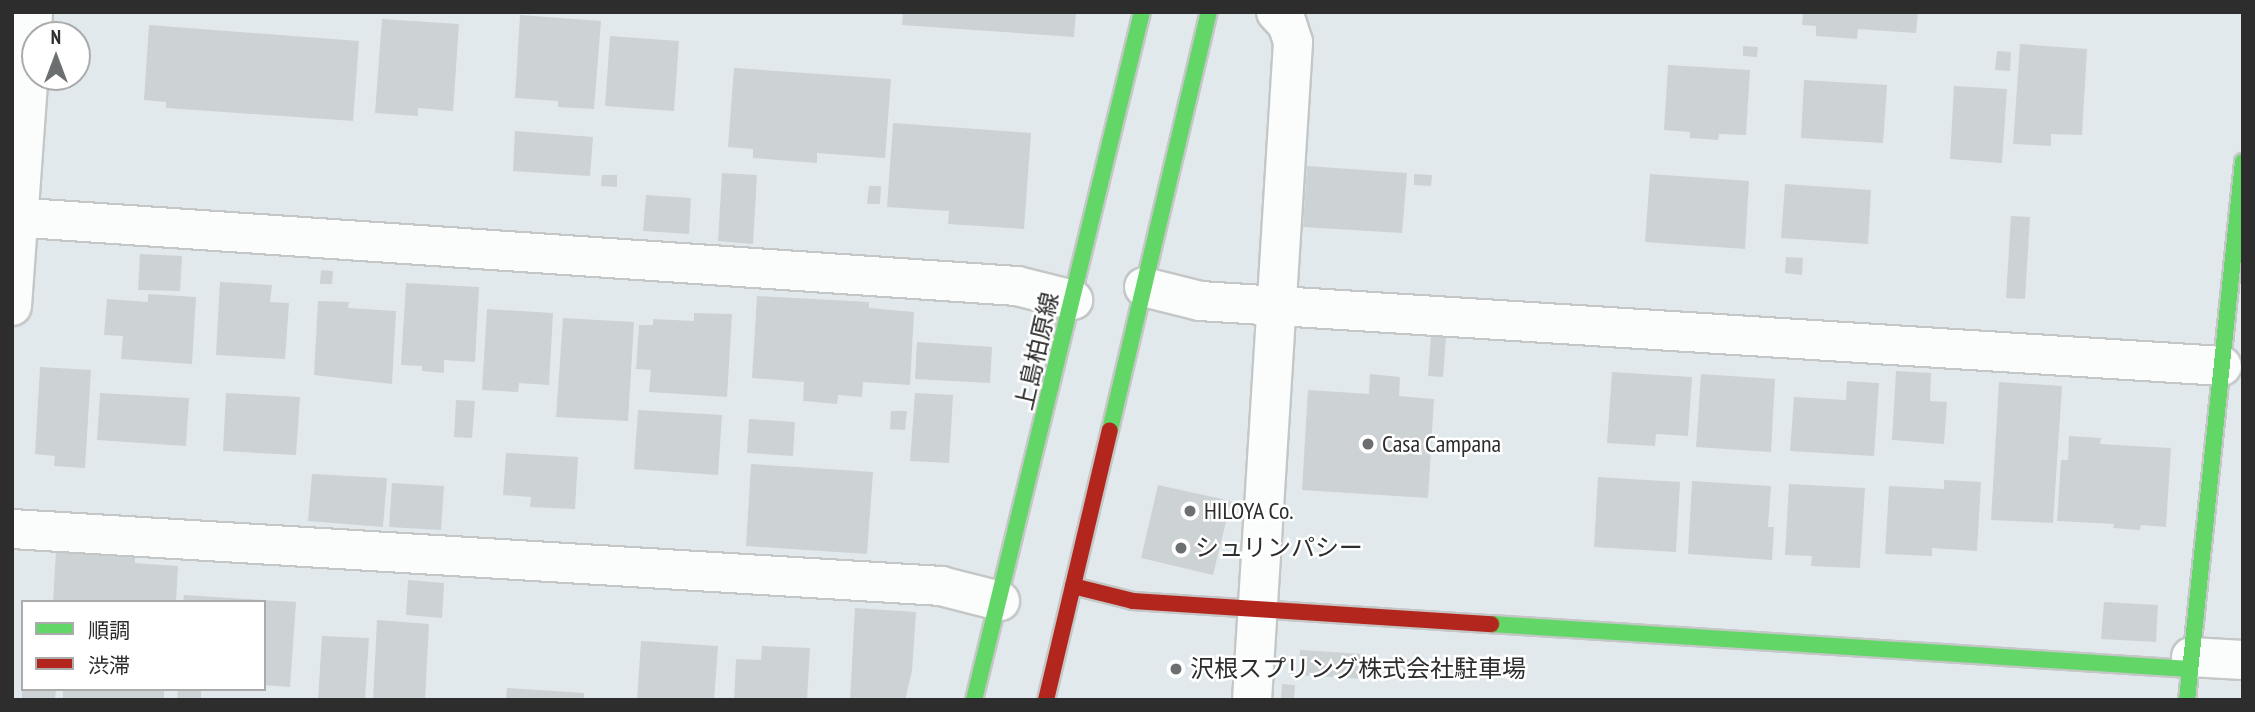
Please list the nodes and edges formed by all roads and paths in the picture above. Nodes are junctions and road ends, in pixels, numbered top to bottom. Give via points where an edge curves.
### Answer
1 (33, 12) edge
2 (1142, 12) edge
3 (1209, 12) edge
4 (1276, 12) edge
5 (2243, 162) edge
6 (15, 217) edge
7 (1144, 287) junction
8 (1073, 300) junction
9 (12, 306) edge
10 (1277, 306) junction
11 (2222, 366) junction
12 (12, 529) edge
13 (1073, 586) junction
14 (1000, 601) junction
15 (1258, 608) junction
16 (2243, 660) edge
17 (2190, 663) junction
18 (974, 700) edge
19 (1046, 700) edge
20 (1252, 700) edge
21 (2187, 700) edge

1 - 6 street
2 - 8 street, 上島柏原線
3 - 7 street
4 - 10 street via 1287,24 1293,42
5 - 11 street
6 - 8 street via 1017,286
6 - 9 street
7 - 10 street via 1200,301
7 - 13 street
8 - 14 street, 上島柏原線
10 - 11 street
10 - 15 street
11 - 17 street
12 - 14 street via 941,586
13 - 15 street via 1133,601
13 - 19 street
14 - 18 street, 上島柏原線
15 - 17 street
15 - 20 street
16 - 17 street
17 - 21 street

